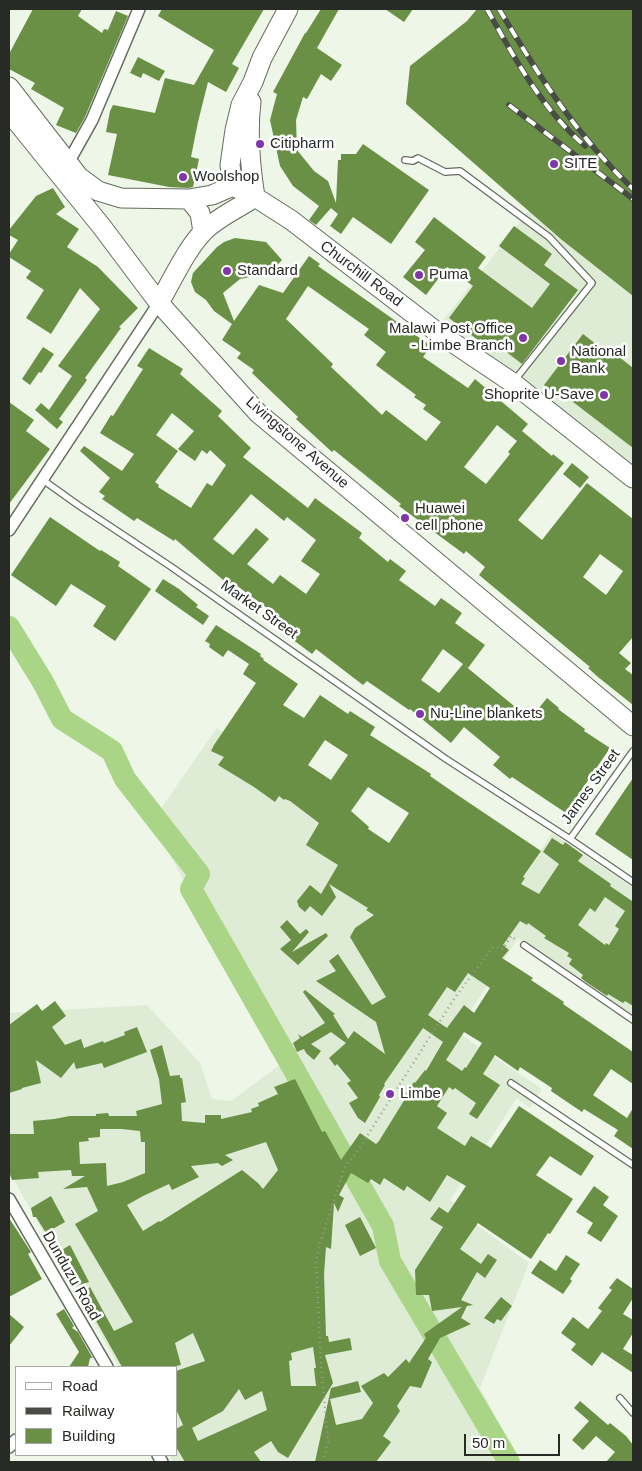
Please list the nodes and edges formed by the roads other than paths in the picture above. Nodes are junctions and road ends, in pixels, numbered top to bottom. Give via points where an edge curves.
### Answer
1 (139, 9) edge
2 (288, 9) edge
3 (253, 82) junction
4 (9, 87) edge
5 (9, 112) edge
6 (405, 160) dead end
7 (74, 170) junction
8 (233, 186) junction
9 (256, 197) junction
10 (121, 198) junction
11 (189, 199) junction
12 (102, 227) junction
13 (203, 232) junction
14 (159, 303) junction
15 (513, 383) junction
16 (633, 478) edge
17 (43, 480) junction
18 (9, 530) edge
19 (633, 726) edge
20 (633, 750) edge
21 (570, 839) junction
22 (633, 882) edge
23 (524, 945) road end
24 (633, 1020) edge
25 (511, 1083) dead end
26 (633, 1165) edge
27 (9, 1199) edge
28 (103, 1365) edge
29 (620, 1398) dead end
30 (633, 1414) edge

1 - 7 street
2 - 3 highway
3 - 8 highway via 235,130 230,165
3 - 9 highway via 249,120 250,168
4 - 7 highway
5 - 12 highway, Livingstone Avenue
6 - 15 lane via 418,158 445,172 460,171 549,237 592,283
7 - 10 highway via 98,190
8 - 9 highway, Churchill Road
8 - 11 highway via 212,195
9 - 13 highway
9 - 15 highway, Churchill Road via 437,332
10 - 11 highway
10 - 12 highway via 106,214
11 - 13 highway via 200,213
12 - 14 highway, Livingstone Avenue
13 - 14 highway
14 - 17 street
14 - 19 highway, Livingstone Avenue via 258,413
15 - 16 highway, Churchill Road
17 - 18 street
17 - 21 lane, Market Street via 446,759
20 - 21 lane, James Street
21 - 22 lane, Market Street
23 - 24 lane
25 - 26 lane
27 - 28 street, Dunduzu Road
29 - 30 lane

